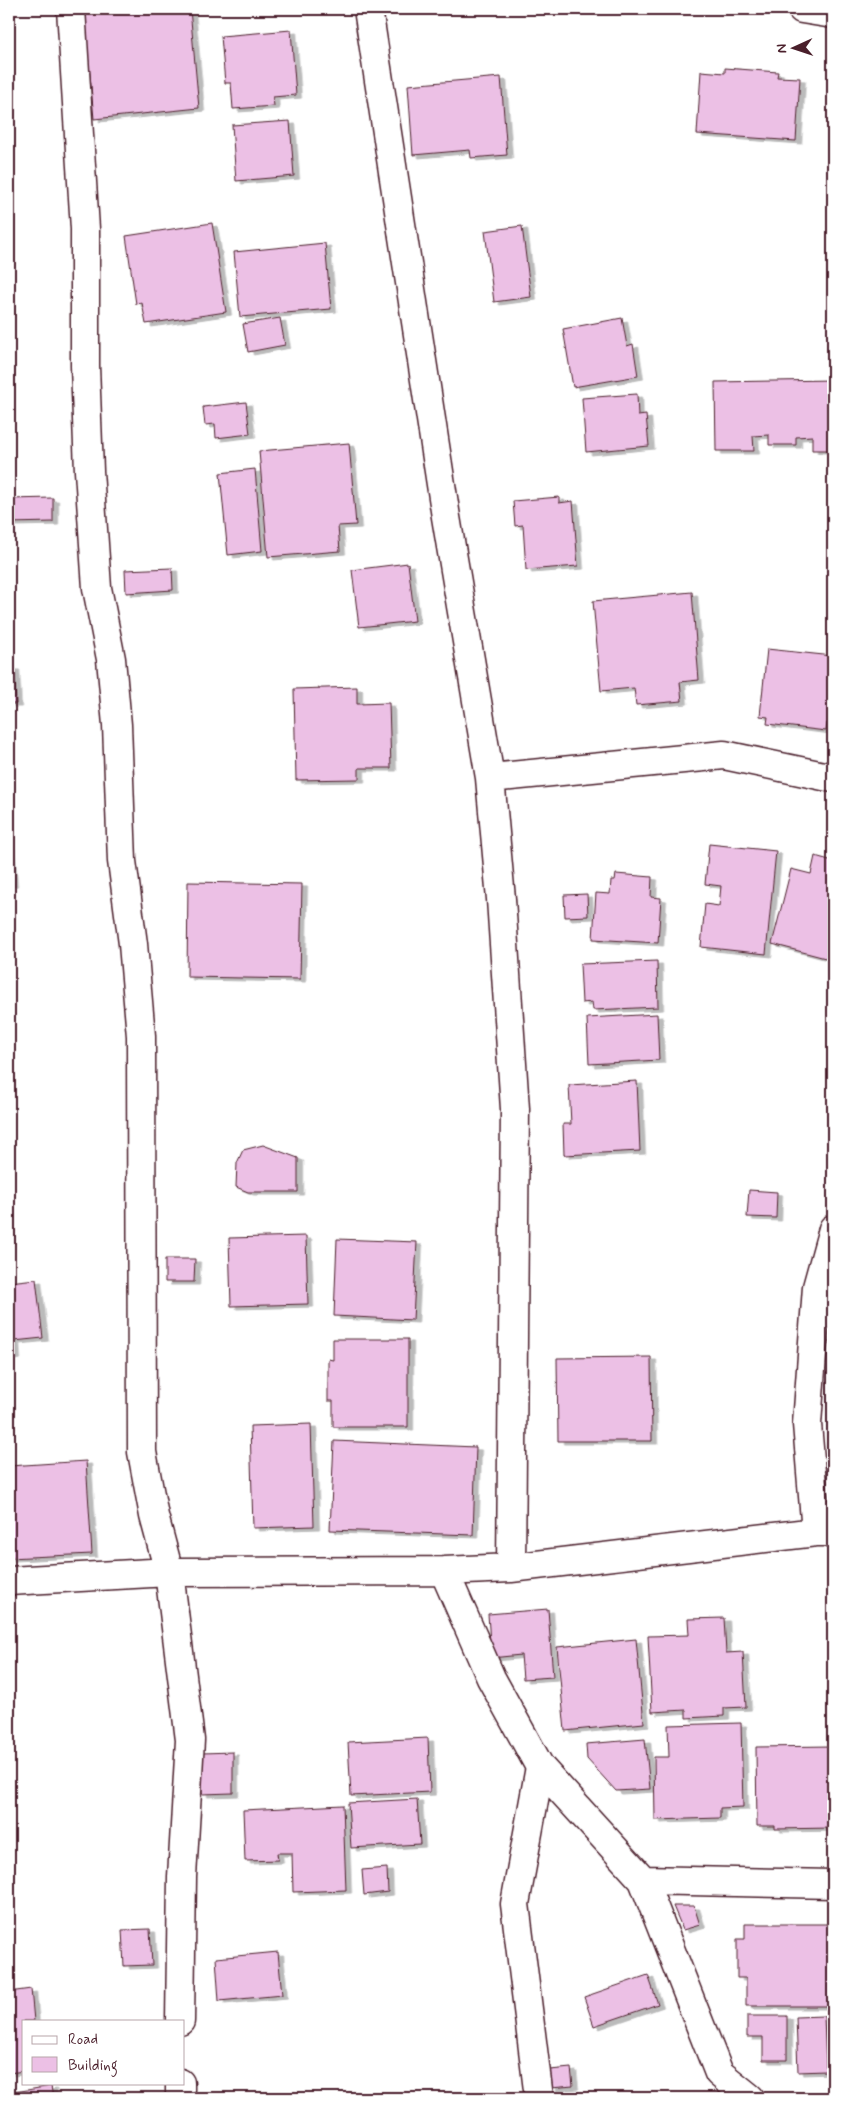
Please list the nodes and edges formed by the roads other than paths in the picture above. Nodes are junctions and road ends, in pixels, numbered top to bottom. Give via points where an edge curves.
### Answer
1 (71, 9) edge
2 (368, 9) edge
3 (802, 9) edge
4 (833, 14) edge
5 (490, 778) junction
6 (833, 778) edge
7 (833, 1229) edge
8 (825, 1532) edge
9 (511, 1568) junction
10 (444, 1571) junction
11 (168, 1572) junction
12 (9, 1581) edge
13 (540, 1767) junction
14 (643, 1880) junction
15 (833, 1884) edge
16 (180, 2020) edge
17 (180, 2084) edge
18 (180, 2098) edge
19 (539, 2098) edge
20 (750, 2098) edge

1 - 11 street via 85,229 89,471 97,588 111,659 122,861 134,944 141,1036 142,1452
2 - 5 street via 443,498
3 - 4 street
5 - 6 street via 724,755
5 - 9 street via 515,1110
7 - 8 street via 817,1287 807,1424
8 - 9 street
9 - 10 street
10 - 11 street
10 - 13 street via 490,1678
11 - 12 street
11 - 16 street via 190,1740 182,1877
13 - 14 street
13 - 19 street via 515,1904
14 - 15 street
14 - 20 street via 719,2073
17 - 18 street

